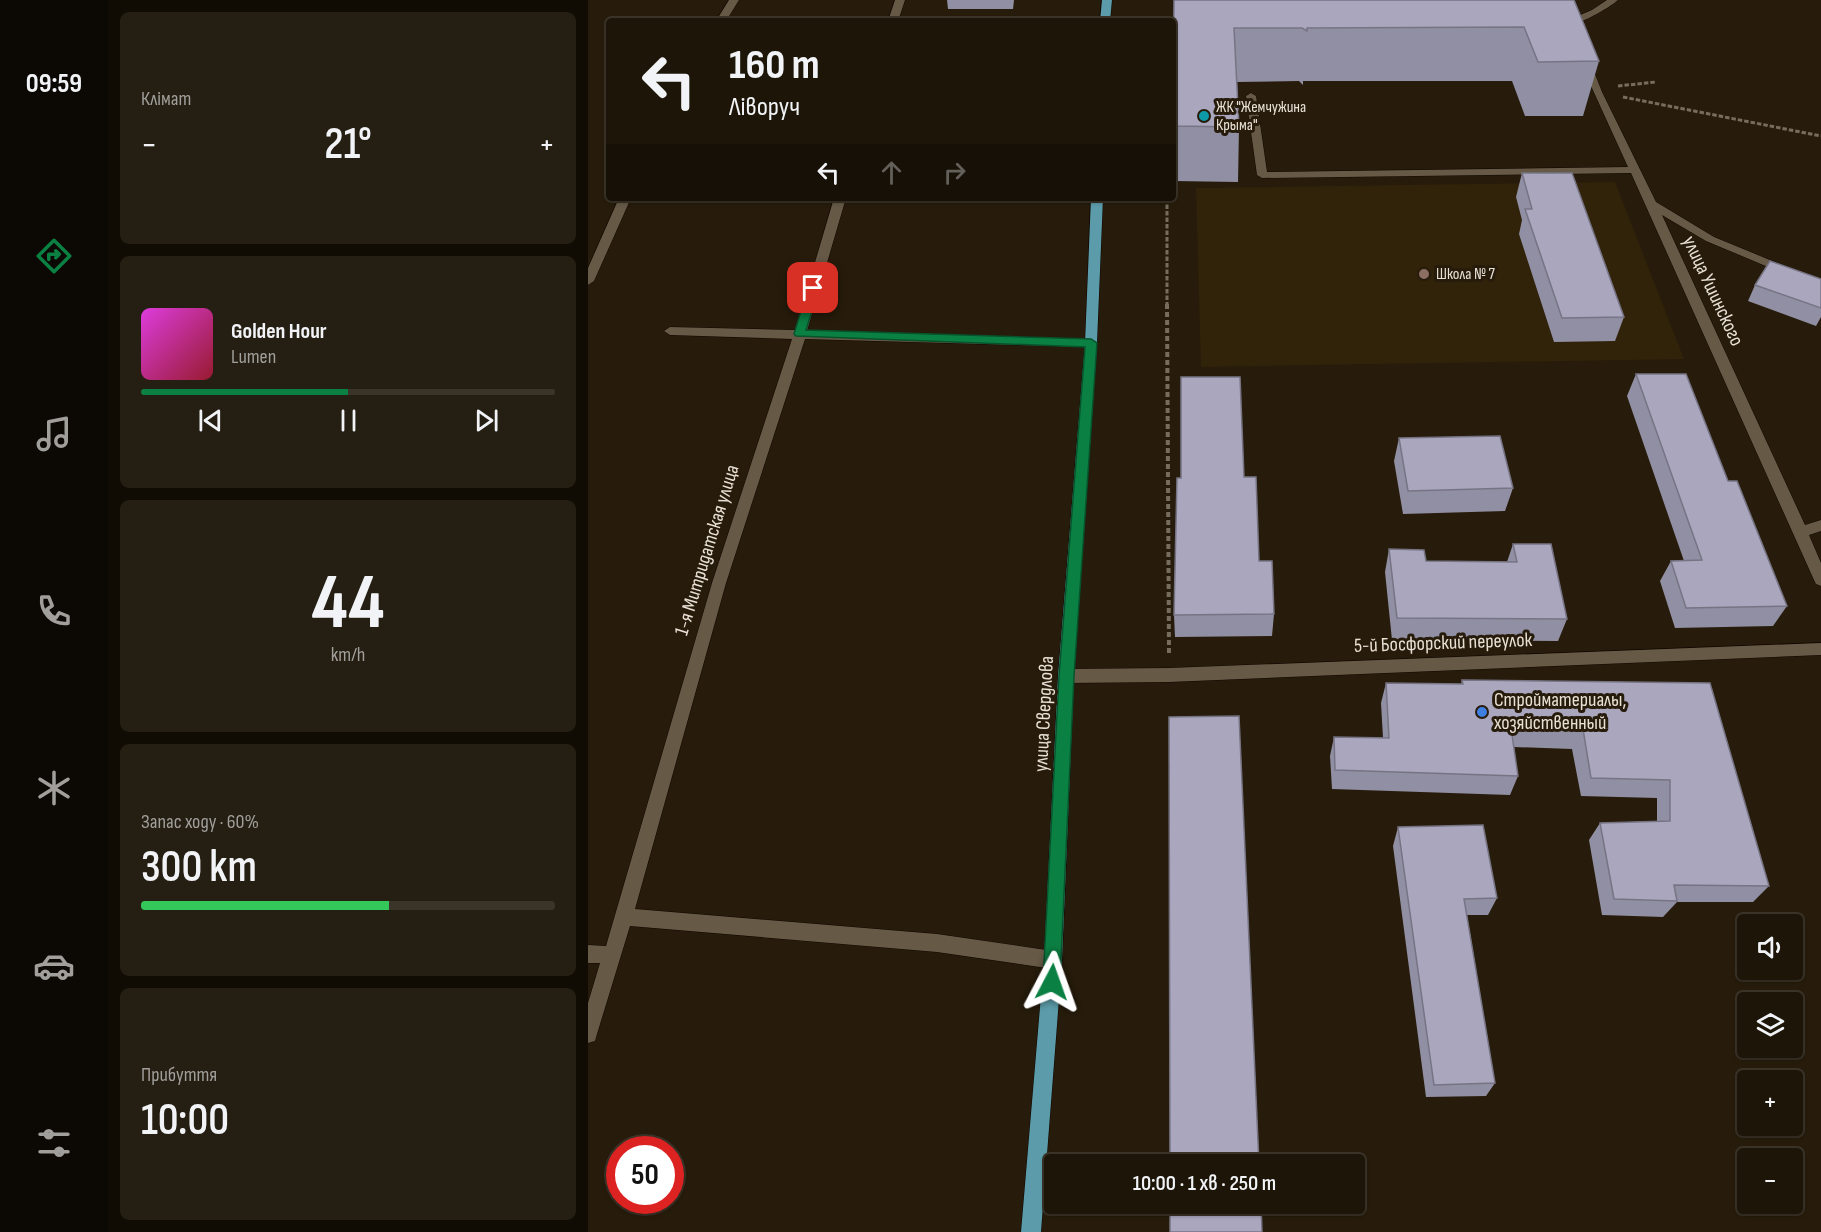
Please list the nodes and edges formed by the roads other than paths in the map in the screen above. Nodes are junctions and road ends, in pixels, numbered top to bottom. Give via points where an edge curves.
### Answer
1 (734, 0) edge
2 (900, 0) edge
3 (1107, 0) edge
4 (1613, 0) edge
5 (723, 18) edge
6 (894, 18) edge
7 (1105, 18) edge
8 (1561, 31) edge
9 (1579, 49) edge
10 (1251, 96) dead end
11 (1635, 170) junction
12 (624, 201) edge
13 (839, 201) edge
14 (1097, 201) edge
15 (1651, 204) junction
16 (588, 281) edge
17 (1821, 285) edge
18 (670, 331) dead end
19 (800, 334) junction
20 (1091, 343) junction
21 (1821, 525) edge
22 (1801, 532) junction
23 (1821, 580) edge
24 (1821, 649) edge
25 (1066, 676) junction
26 (624, 917) junction
27 (588, 954) edge
28 (612, 955) junction
29 (1053, 960) junction
30 (588, 1034) edge
31 (1031, 1232) edge

1 - 5 street
2 - 6 street
3 - 7 main road
4 - 8 street
9 - 11 street, улица Ушинского
10 - 11 street via 1262,175
11 - 15 street, улица Ушинского
12 - 16 street
13 - 19 street, 1-я Митридатская улица
14 - 20 main road, улица Свердлова
15 - 17 street via 1710,238
15 - 22 street, улица Ушинского
18 - 19 street
19 - 20 street
19 - 26 street, 1-я Митридатская улица via 718,583
20 - 25 main road, улица Свердлова
21 - 22 street
22 - 23 street, улица Ушинского
24 - 25 street, 5-й Босфорский переулок
25 - 29 main road, улица Свердлова
26 - 28 street, 1-я Митридатская улица
26 - 29 street via 937,944
27 - 28 street
28 - 30 street
29 - 31 main road, улица Свердлова

